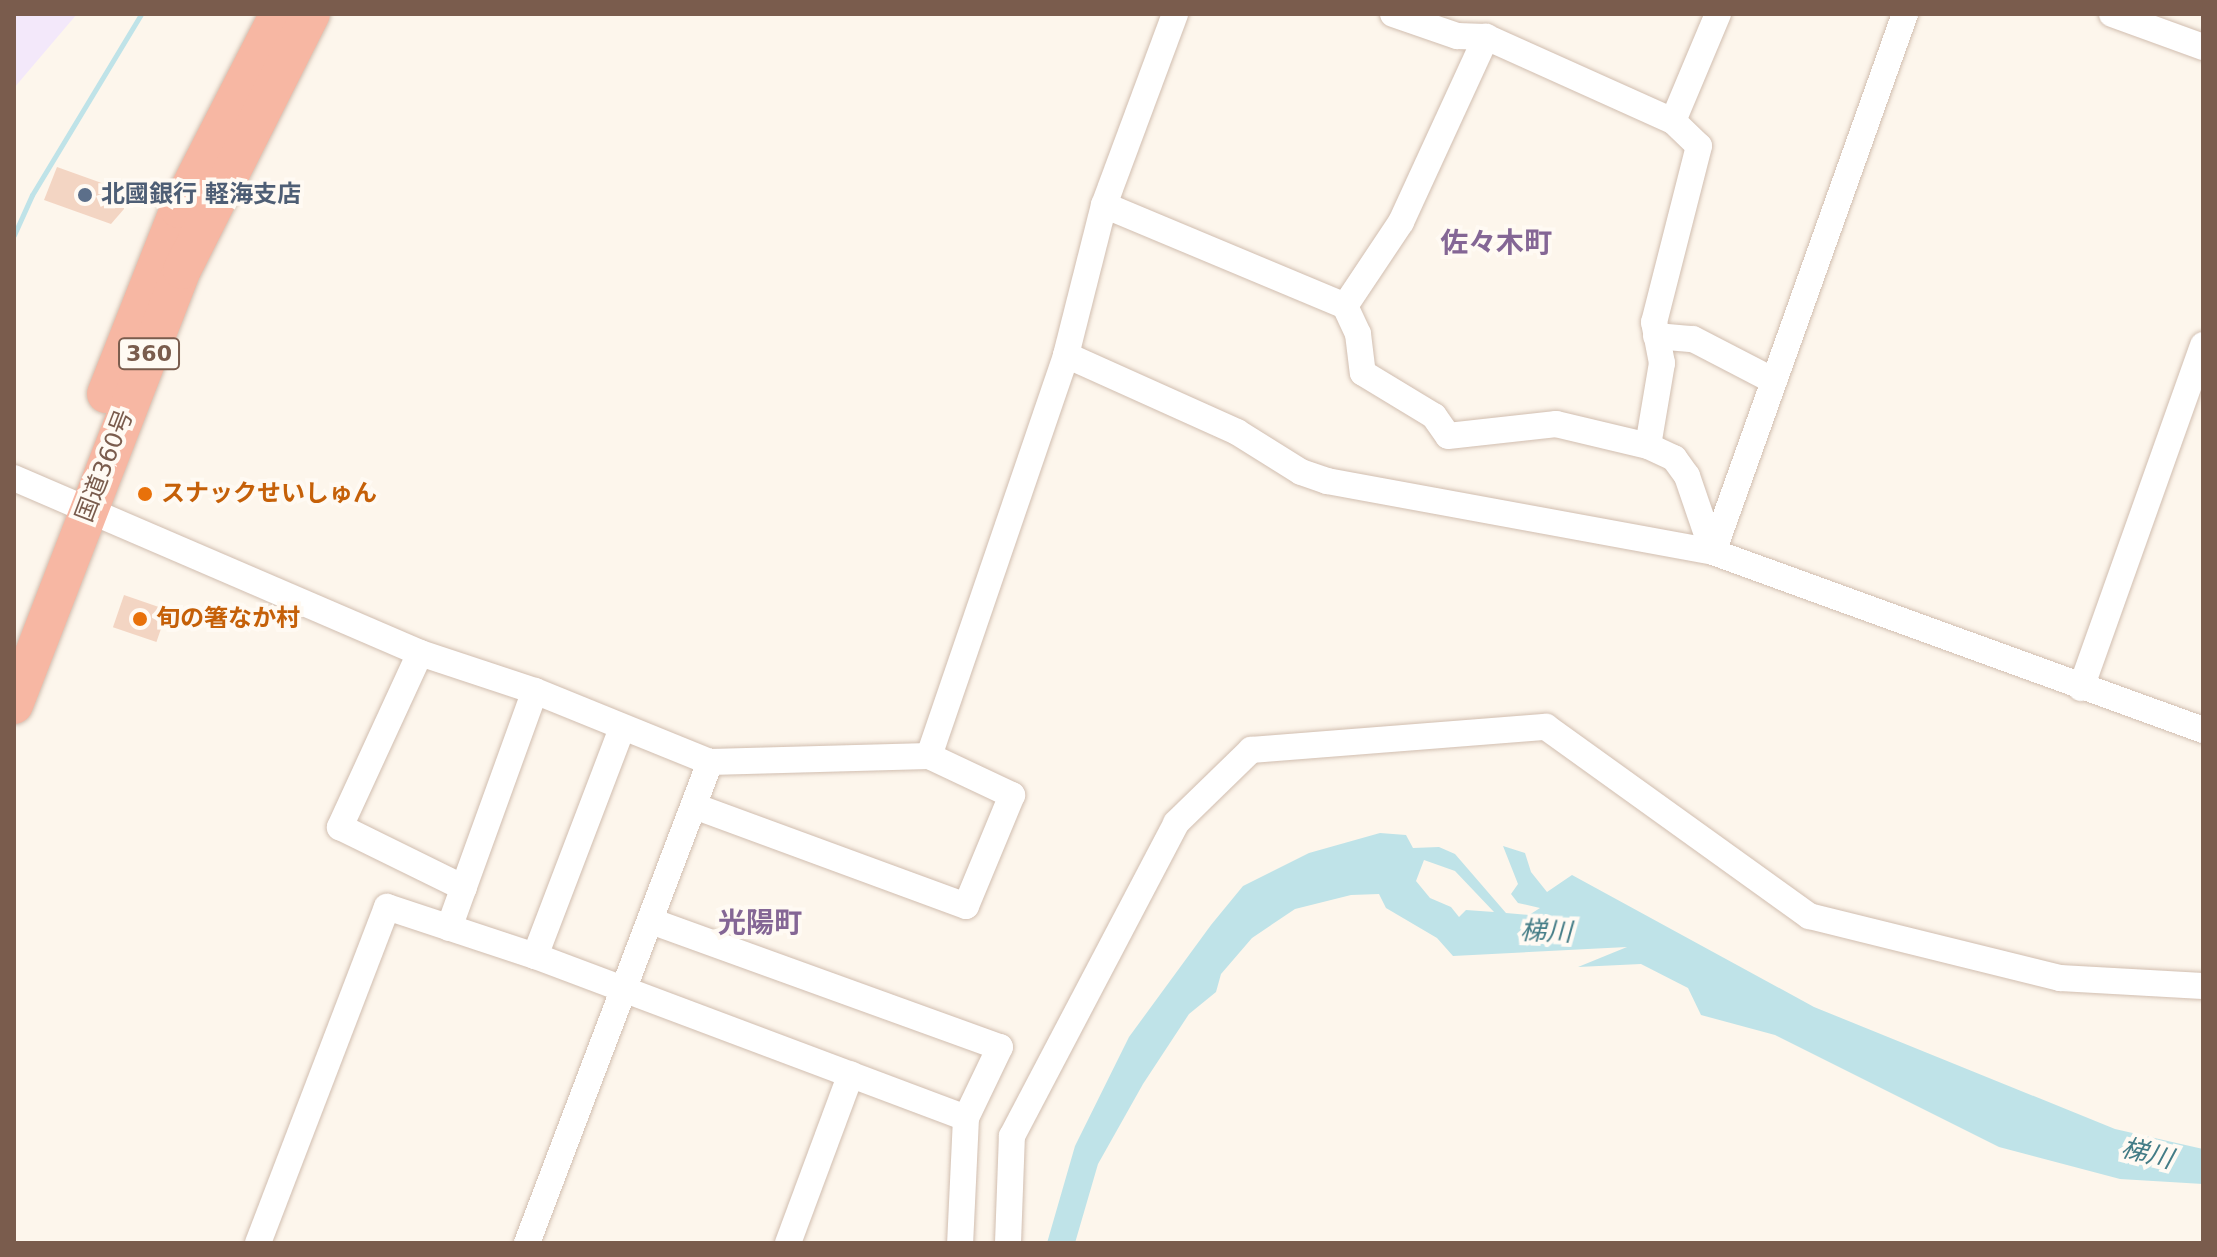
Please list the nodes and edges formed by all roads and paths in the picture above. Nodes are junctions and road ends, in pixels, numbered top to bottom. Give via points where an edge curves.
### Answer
1 (279, 14) edge
2 (311, 14) edge
3 (1175, 14) edge
4 (1393, 14) edge
5 (1718, 14) edge
6 (1905, 14) edge
7 (2112, 14) edge
8 (1486, 37) junction
9 (2203, 47) edge
10 (1673, 121) junction
11 (1104, 205) junction
12 (1345, 306) junction
13 (1656, 336) junction
14 (2203, 345) edge
15 (1066, 355) junction
16 (1774, 381) junction
17 (1648, 446) junction
18 (14, 478) edge
19 (76, 504) junction
20 (1713, 552) junction
21 (14, 631) edge
22 (420, 653) junction
23 (2081, 688) junction
24 (535, 691) junction
25 (14, 705) edge
26 (622, 728) junction
27 (2203, 730) edge
28 (929, 756) junction
29 (710, 762) junction
30 (694, 806) junction
31 (464, 888) junction
32 (651, 921) junction
33 (449, 928) junction
34 (535, 956) junction
35 (2203, 986) edge
36 (623, 991) junction
37 (851, 1074) junction
38 (966, 1118) junction
39 (258, 1243) edge
40 (527, 1243) edge
41 (788, 1243) edge
42 (960, 1243) edge
43 (1008, 1243) edge

1 - 19 highway, 国道360号 / 360 via 179,209
2 - 19 highway, 国道360号 / 360 via 193,245
3 - 11 street
4 - 8 street via 1457,36
5 - 10 street
6 - 16 street
7 - 9 street
8 - 10 street
8 - 12 street via 1401,222
10 - 13 street via 1699,146 1654,322
11 - 12 street
11 - 15 street
12 - 17 street via 1358,334 1363,373 1434,416 1448,436 1556,424
13 - 16 street via 1693,339
13 - 17 street via 1662,363
14 - 23 street
15 - 20 street via 1237,432 1301,472 1327,481
15 - 28 street
16 - 20 street
17 - 20 street via 1680,463
18 - 19 street
19 - 21 highway, 国道360号 / 360
19 - 22 street
19 - 25 highway, 国道360号 / 360
20 - 23 street
22 - 24 street
22 - 31 street via 340,827
23 - 27 street
24 - 26 street
24 - 31 street
26 - 29 street
26 - 34 street
28 - 29 street
28 - 30 street via 1012,795 966,906
29 - 30 street
30 - 32 street
31 - 33 street
32 - 36 street
32 - 38 street via 1000,1047
33 - 34 street
33 - 39 street via 387,907
34 - 36 street
35 - 43 street via 2060,978 1809,916 1546,727 1251,750 1176,823 1012,1136
36 - 37 street
36 - 40 street
37 - 38 street
37 - 41 street
38 - 42 street

